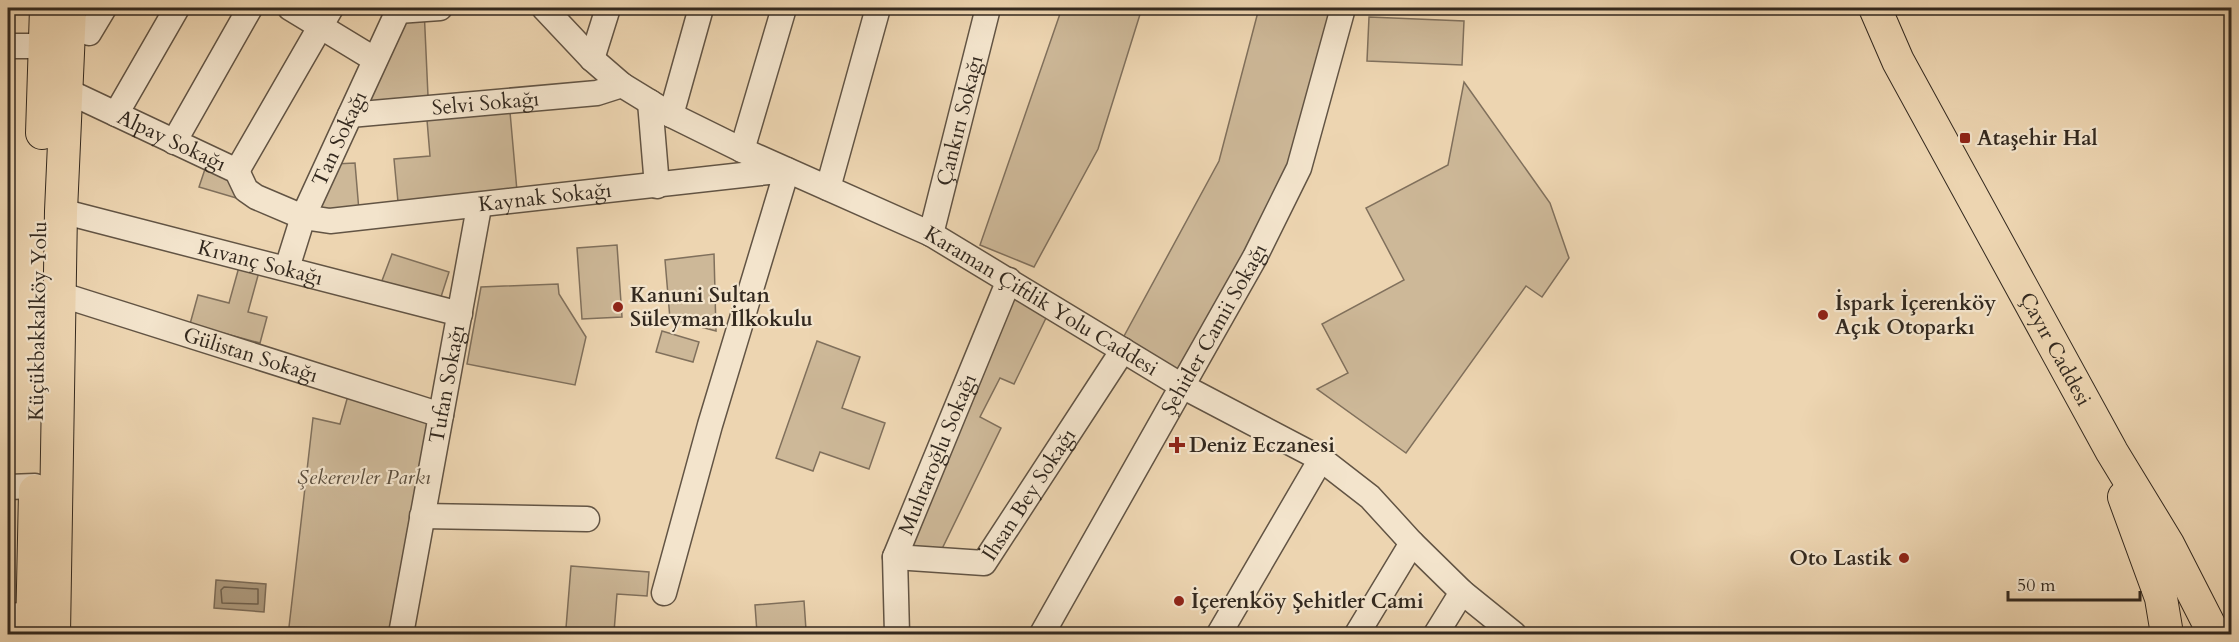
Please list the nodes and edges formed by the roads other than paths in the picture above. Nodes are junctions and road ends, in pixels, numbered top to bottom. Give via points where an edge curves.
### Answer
1 (46, 8) edge
2 (70, 8) edge
3 (104, 8) edge
4 (177, 8) edge
5 (250, 8) edge
6 (290, 8) edge
7 (440, 8) edge
8 (544, 8) edge
9 (608, 8) edge
10 (701, 8) edge
11 (784, 8) edge
12 (878, 8) edge
13 (988, 8) edge
14 (1343, 8) edge
15 (1862, 8) edge
16 (1875, 8) edge
17 (326, 17) edge
18 (89, 33) dead end
19 (8, 46) edge
20 (43, 46) junction
21 (374, 58) junction
22 (592, 59) junction
23 (1898, 61) junction
24 (622, 86) junction
25 (65, 90) junction
26 (651, 102) junction
27 (116, 114) junction
28 (671, 115) junction
29 (350, 116) junction
30 (174, 142) junction
31 (742, 150) junction
32 (788, 170) junction
33 (237, 171) junction
34 (657, 186) junction
35 (828, 188) junction
36 (479, 207) junction
37 (61, 211) junction
38 (303, 217) junction
39 (931, 234) junction
40 (287, 268) junction
41 (1010, 280) junction
42 (59, 294) junction
43 (460, 314) junction
44 (1123, 350) junction
45 (1182, 386) junction
46 (441, 415) junction
47 (2112, 452) junction
48 (1321, 459) junction
49 (21, 487) edge
50 (422, 516) junction
51 (587, 519) dead end
52 (1412, 543) junction
53 (895, 557) junction
54 (1462, 592) junction
55 (664, 593) dead end
56 (36, 624) edge
57 (401, 634) edge
58 (897, 634) edge
59 (1042, 634) edge
60 (1219, 634) edge
61 (1357, 634) edge
62 (1436, 634) edge
63 (1514, 634) edge
64 (2167, 634) edge
65 (2214, 634) edge

1 - 20 main road, Küçükbakkalköy Yolu
2 - 25 main road, Küçükbakkalköy Yolu
3 - 18 street
4 - 27 street
5 - 30 street
6 - 17 street
7 - 21 street, Tan Sokağı via 398,11
8 - 22 street, Karaman Çiftlik Yolu Caddesi
9 - 22 street
10 - 28 street
11 - 31 street
12 - 35 street
13 - 39 street, Çankırı Sokağı
14 - 45 street, Şehitler Camii Sokağı via 1299,168 1255,257
15 - 23 main road, Çayır Caddesi
16 - 23 main road, Çayır Caddesi
17 - 21 street
17 - 33 street
19 - 20 street
20 - 49 main road, Küçükbakkalköy Yolu
21 - 29 street, Tan Sokağı
22 - 24 street, Karaman Çiftlik Yolu Caddesi
23 - 47 main road, Çayır Caddesi
24 - 26 street, Karaman Çiftlik Yolu Caddesi
24 - 29 street, Selvi Sokağı via 597,93
25 - 27 street, Alpay Sokağı
25 - 37 main road, Küçükbakkalköy Yolu
26 - 28 street, Karaman Çiftlik Yolu Caddesi
26 - 34 street
27 - 30 street, Alpay Sokağı
28 - 31 street, Karaman Çiftlik Yolu Caddesi
29 - 38 street, Tan Sokağı
30 - 33 street, Alpay Sokağı
31 - 32 street, Karaman Çiftlik Yolu Caddesi
32 - 34 street, Kaynak Sokağı
32 - 35 street, Karaman Çiftlik Yolu Caddesi
32 - 55 street via 710,425
33 - 38 street, Alpay Sokağı via 246,190 256,197
34 - 36 street, Kaynak Sokağı
35 - 39 street, Karaman Çiftlik Yolu Caddesi
36 - 38 street, Kaynak Sokağı via 330,221
36 - 43 street, Tufan Sokağı
37 - 40 street, Kıvanç Sokağı
37 - 42 main road, Küçükbakkalköy Yolu
38 - 40 street, Tan Sokağı
39 - 41 street, Karaman Çiftlik Yolu Caddesi
40 - 43 street, Kıvanç Sokağı
41 - 44 street, Karaman Çiftlik Yolu Caddesi
41 - 53 street, Muhtaroğlu Sokağı
42 - 46 street, Gülistan Sokağı
42 - 56 main road, Küçükbakkalköy Yolu
43 - 46 street, Tufan Sokağı
44 - 45 street, Karaman Çiftlik Yolu Caddesi
44 - 53 street, İhsan Bey Sokağı via 984,563
45 - 48 street, Karaman Çiftlik Yolu Caddesi
45 - 59 street, Şehitler Camii Sokağı
46 - 50 street, Tufan Sokağı
47 - 64 main road via 2131,520 2161,598
47 - 65 main road, Çayır Caddesi via 2168,544
48 - 52 street, Karaman Çiftlik Yolu Caddesi via 1371,497
48 - 60 street
49 - 56 main road, Küçükbakkalköy Yolu
50 - 51 street
50 - 57 street, Tufan Sokağı
52 - 54 street, Karaman Çiftlik Yolu Caddesi
52 - 61 street
53 - 58 street, Muhtaroğlu Sokağı
54 - 62 street
54 - 63 street, Karaman Çiftlik Yolu Caddesi

